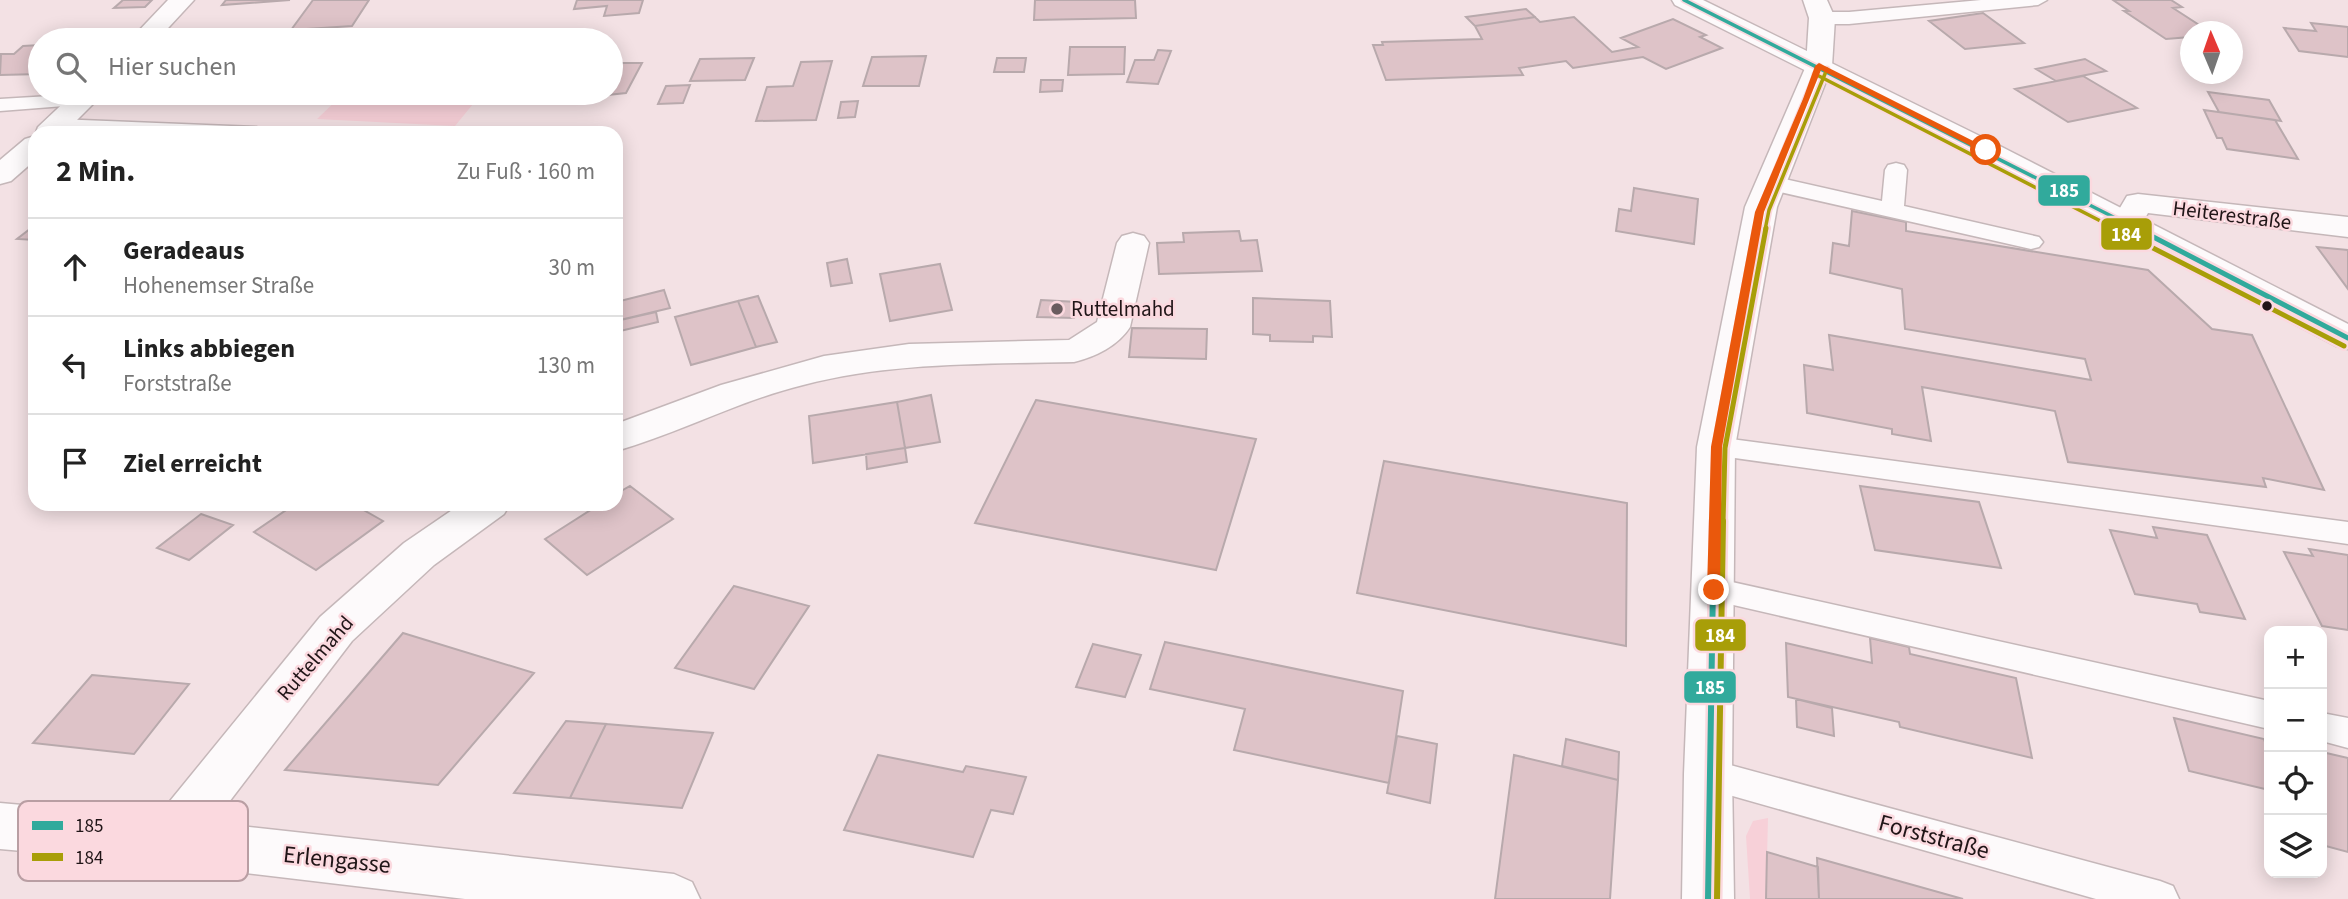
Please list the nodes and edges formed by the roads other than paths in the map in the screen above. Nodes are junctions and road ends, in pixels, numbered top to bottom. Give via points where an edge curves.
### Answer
1 (182, 0) edge
2 (1684, 0) edge
3 (2038, 0) edge
4 (1818, 9) edge
5 (155, 28) edge
6 (1819, 66) junction
7 (28, 102) edge
8 (0, 105) edge
9 (78, 105) edge
10 (56, 126) edge
11 (28, 151) edge
12 (1896, 170) dead end
13 (0, 175) edge
14 (1770, 183) junction
15 (1892, 211) junction
16 (2127, 223) junction
17 (2348, 228) edge
18 (2031, 242) dead end
19 (1133, 243) dead end
20 (2348, 338) edge
21 (623, 435) edge
22 (1717, 447) junction
23 (480, 511) edge
24 (2348, 533) edge
25 (1714, 590) junction
26 (2264, 714) edge
27 (2327, 728) edge
28 (2348, 733) edge
29 (1708, 774) junction
30 (201, 801) edge
31 (0, 826) edge
32 (18, 828) edge
33 (248, 850) edge
34 (674, 899) edge
35 (1708, 899) edge
36 (2160, 899) edge

1 - 5 street
2 - 6 street
3 - 4 lane
4 - 6 street
6 - 14 street
6 - 16 street
7 - 8 lane
9 - 10 street
11 - 13 street
12 - 15 lane
14 - 15 lane
14 - 22 street via 1761,207
15 - 18 lane
16 - 17 street, Heiterestraße via 2138,203
16 - 20 street
19 - 21 street via 1113,327 1074,351 854,362 748,388
22 - 24 lane
22 - 25 street
23 - 30 street, Ruttelmahd via 419,554 336,629
25 - 26 lane
25 - 29 street
27 - 28 lane
29 - 35 street
29 - 36 lane, Forststraße
31 - 32 street, Erlengasse
33 - 34 street, Erlengasse

